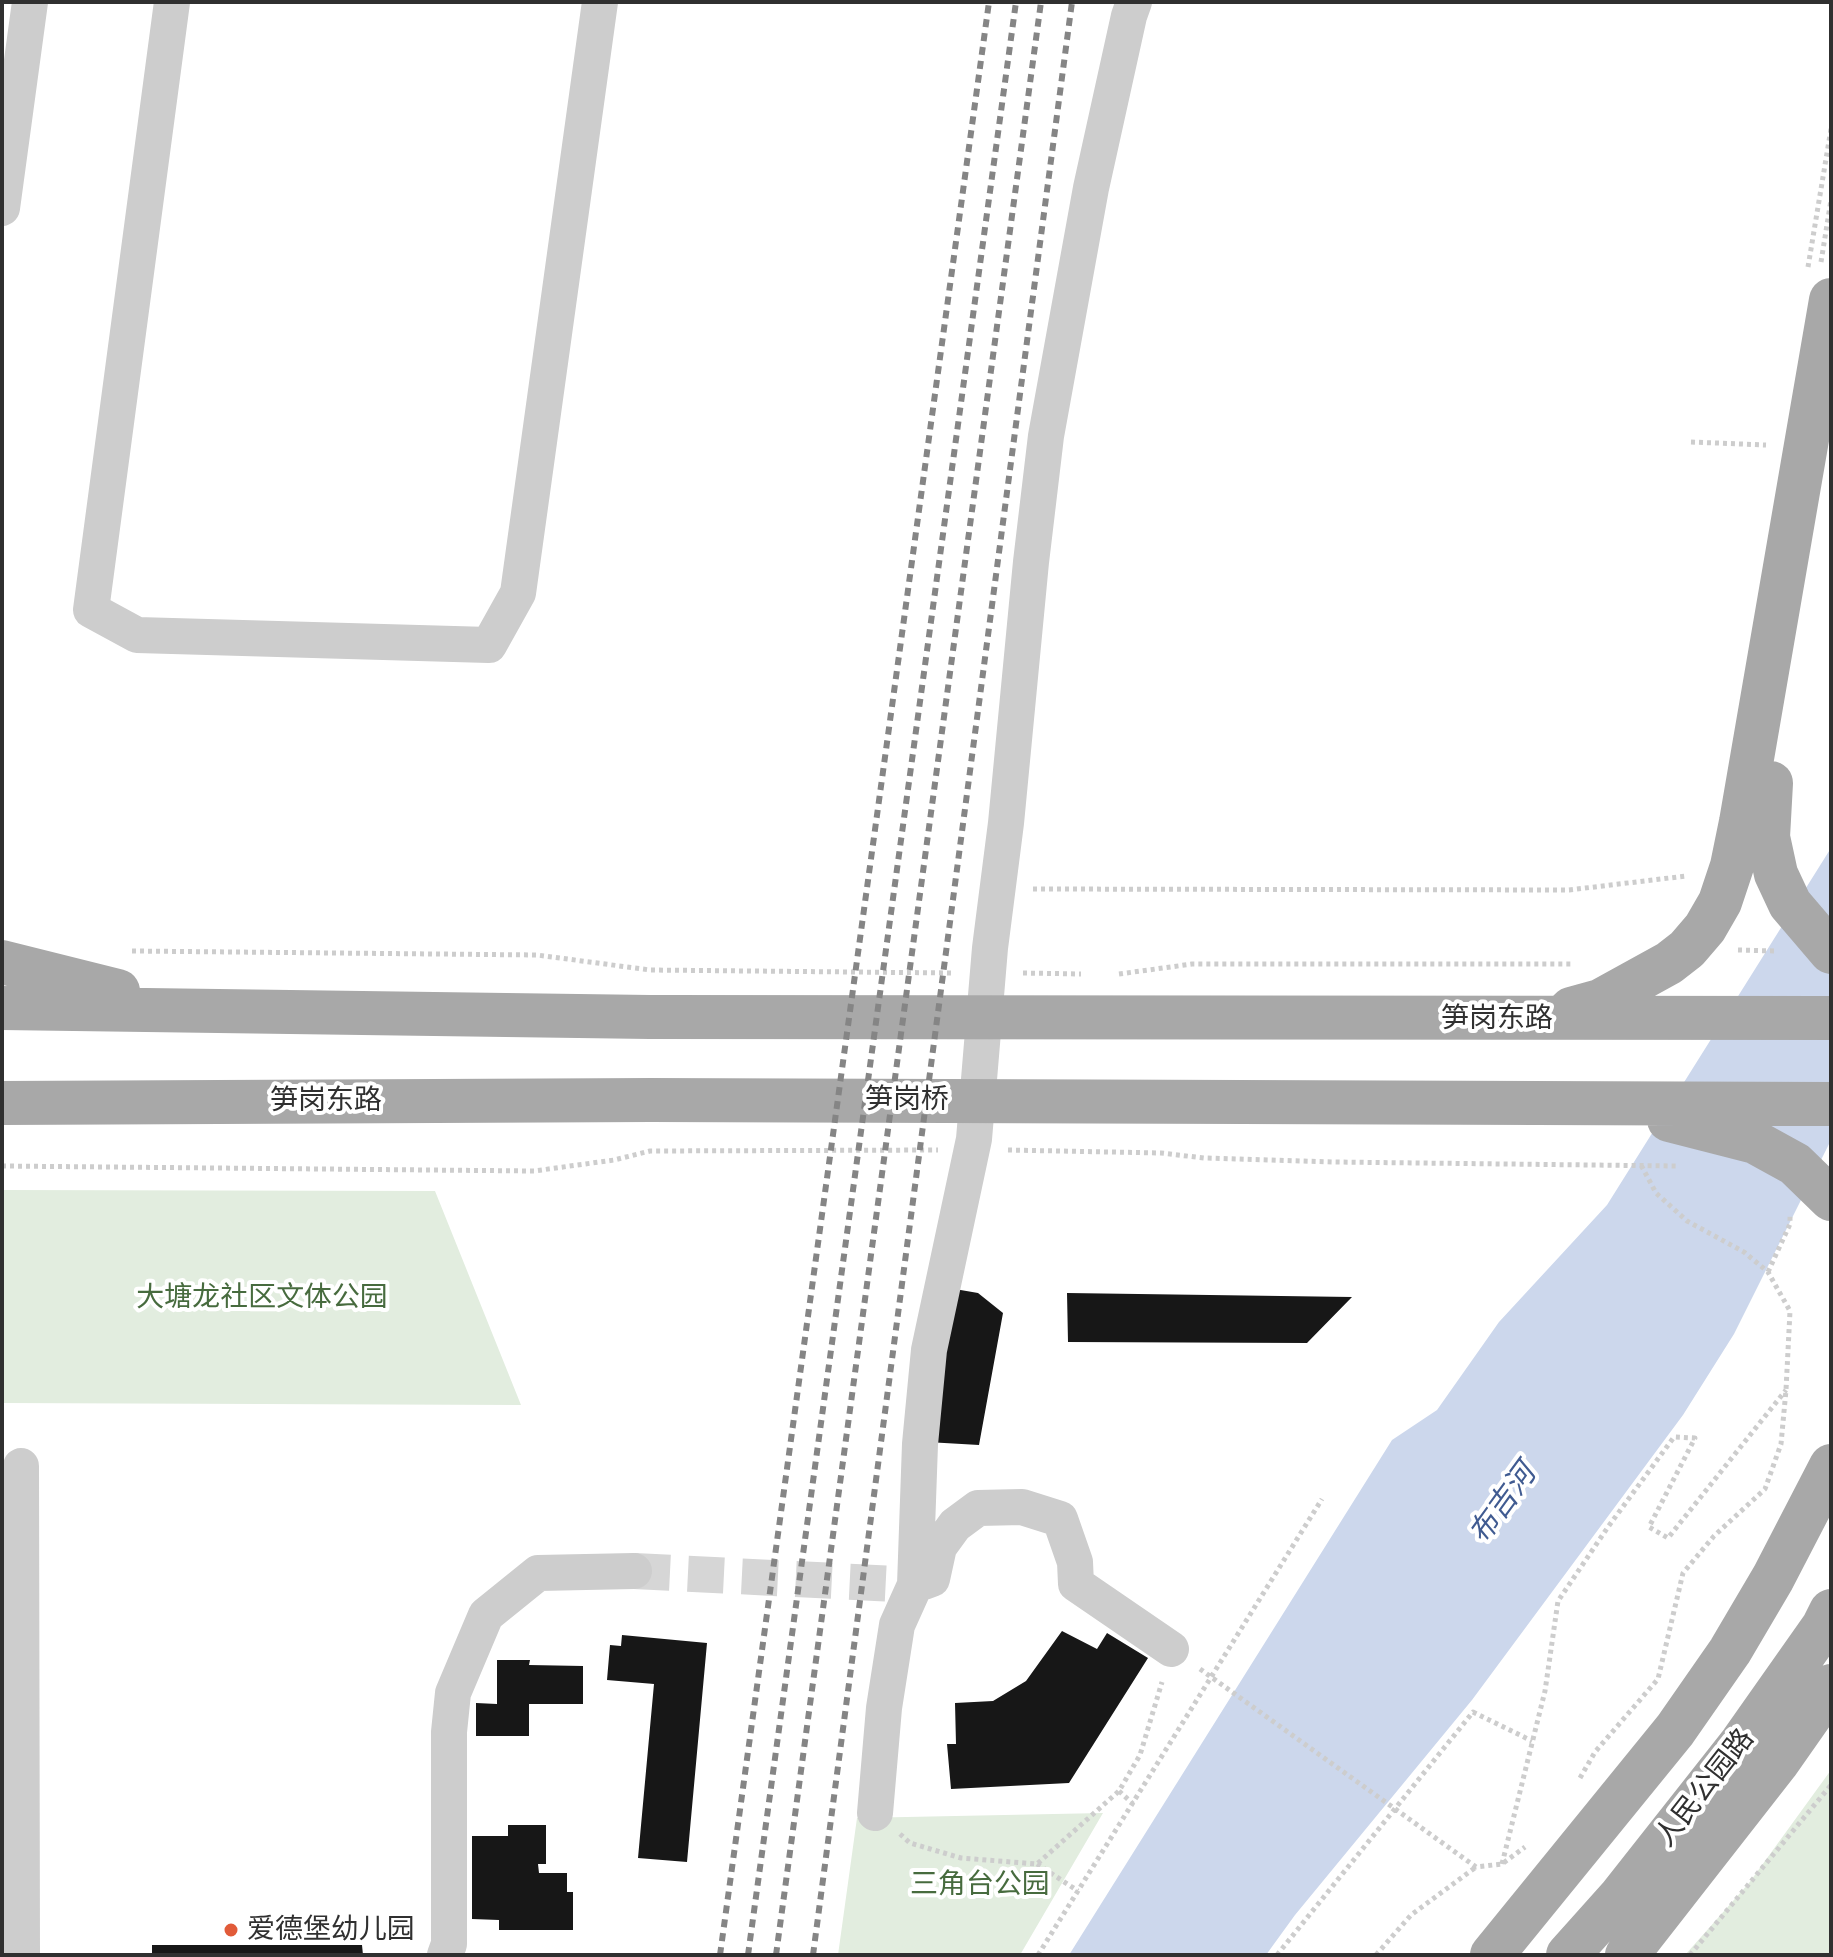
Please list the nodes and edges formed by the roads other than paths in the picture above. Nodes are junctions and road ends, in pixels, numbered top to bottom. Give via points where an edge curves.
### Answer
1 (30, 2) edge
2 (172, 2) edge
3 (600, 2) edge
4 (1134, 2) edge
5 (2, 208) edge
6 (1831, 300) edge
7 (1831, 496) edge
8 (1781, 653) junction
9 (1831, 952) edge
10 (2, 962) edge
11 (2, 1008) edge
12 (214, 1011) junction
13 (1831, 1018) edge
14 (1534, 1019) junction
15 (651, 1100) joint
16 (2, 1103) edge
17 (1609, 1104) junction
18 (1831, 1104) edge
19 (1811, 1205) edge
20 (21, 1466) dead end
21 (1831, 1466) edge
22 (634, 1571) tunnel mouth
23 (915, 1585) junction
24 (1831, 1611) edge
25 (1171, 1649) road end
26 (1831, 1686) edge
27 (875, 1813) road end
28 (22, 1955) edge
29 (445, 1955) edge
30 (1492, 1955) edge
31 (1568, 1955) edge
32 (1627, 1955) edge

1 - 5 street
2 - 3 street via 91,610 137,635 489,645 518,593
4 - 23 street via 1091,188 1046,436 974,1139 929,1350
6 - 8 main road
7 - 8 main road via 1819,518
8 - 9 main road via 1768,837 1790,904
8 - 14 main road via 1732,866 1705,928 1687,949 1646,978 1600,1001
10 - 12 main road
11 - 12 main road
12 - 14 main road, 笋岗东路
13 - 14 main road, 笋岗东路
15 - 16 main road, 笋岗东路
15 - 17 main road, 笋岗桥
17 - 18 main road
17 - 19 main road via 1755,1142 1795,1164
20 - 28 street
21 - 30 main road via 1730,1651 1675,1730
22 - 29 street via 538,1573 486,1615 453,1693
23 - 25 street via 932,1579 939,1547 955,1525 978,1508 1022,1507 1060,1519 1075,1562 1076,1584
23 - 27 street via 897,1625
24 - 31 main road, 人民公园路 via 1742,1742
26 - 32 main road, 人民公园路

